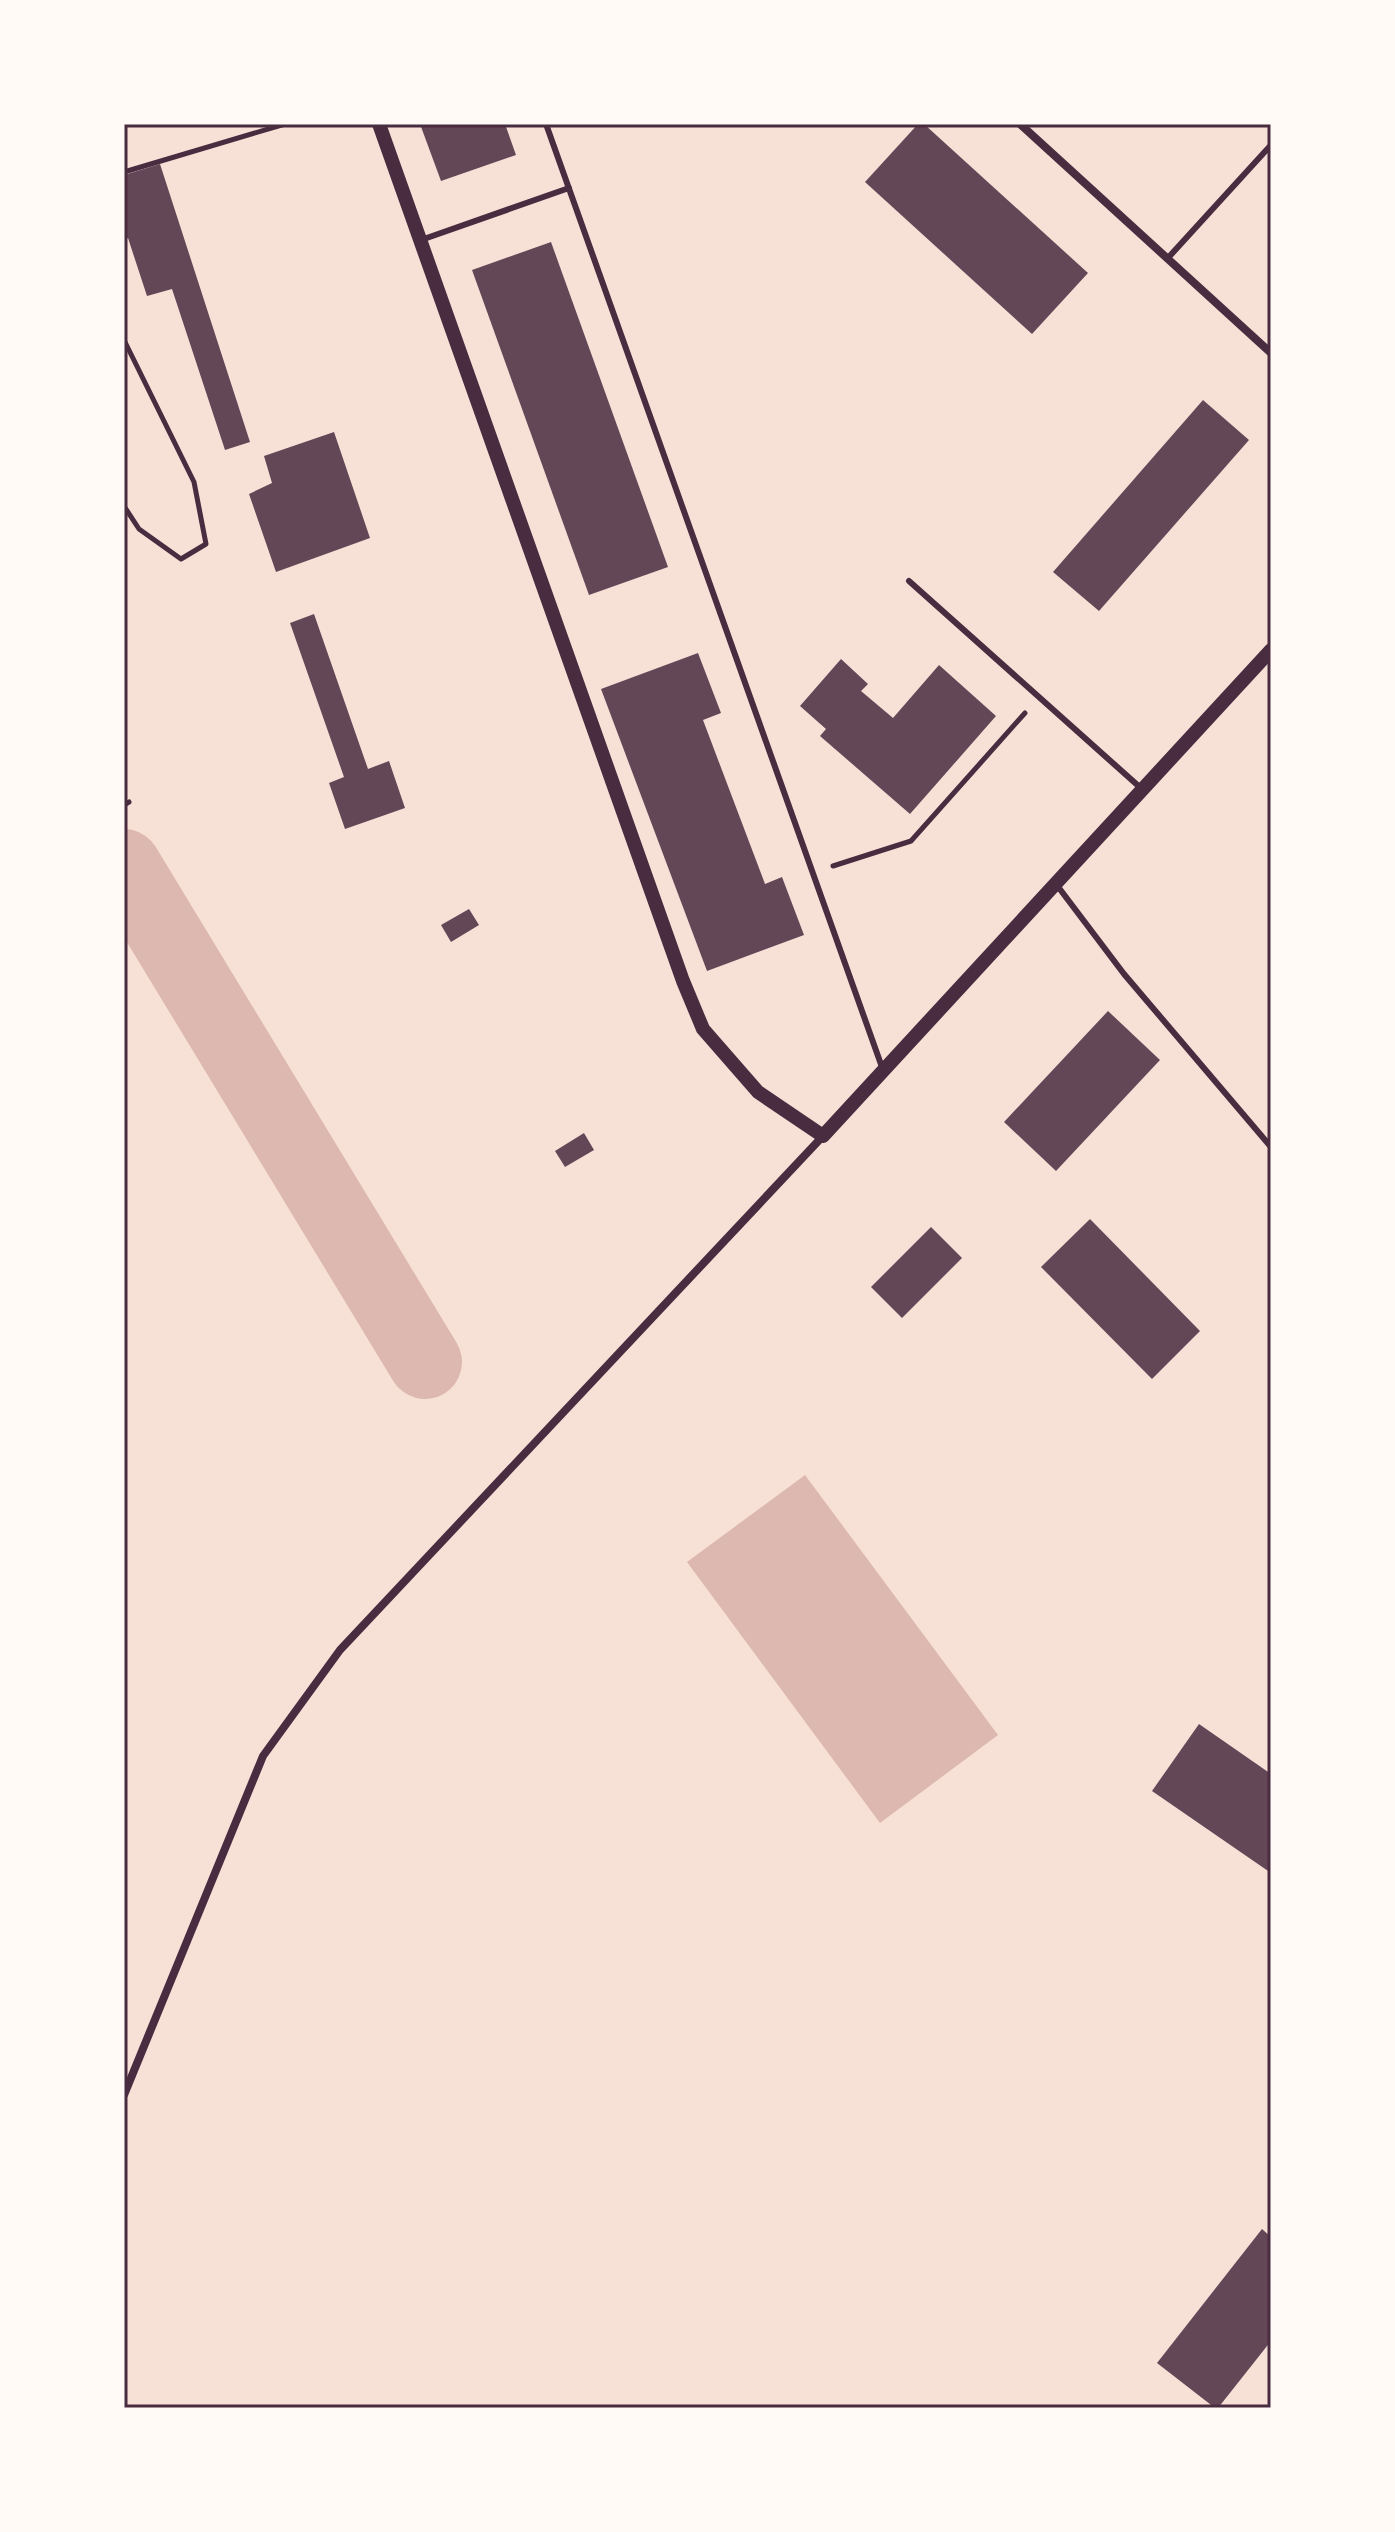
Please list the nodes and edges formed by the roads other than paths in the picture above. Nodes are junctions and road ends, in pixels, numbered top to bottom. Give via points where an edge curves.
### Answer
1 (379, 124) edge
2 (546, 124) edge
3 (1020, 124) edge
4 (1271, 145) edge
5 (569, 188) junction
6 (421, 240) junction
7 (1167, 259) junction
8 (1271, 353) edge
9 (909, 581) dead end
10 (1271, 650) edge
11 (1143, 790) junction
12 (1056, 884) junction
13 (884, 1071) junction
14 (823, 1136) junction
15 (1271, 1147) edge
16 (124, 2095) edge

1 - 6 street
2 - 5 lane
3 - 7 street
4 - 7 lane
5 - 6 lane
5 - 13 lane
6 - 14 street via 703,1029 758,1092
7 - 8 street
9 - 11 lane
10 - 11 street
11 - 12 street
12 - 13 street
12 - 15 lane via 1124,974
13 - 14 street
14 - 16 street via 340,1650 263,1756

